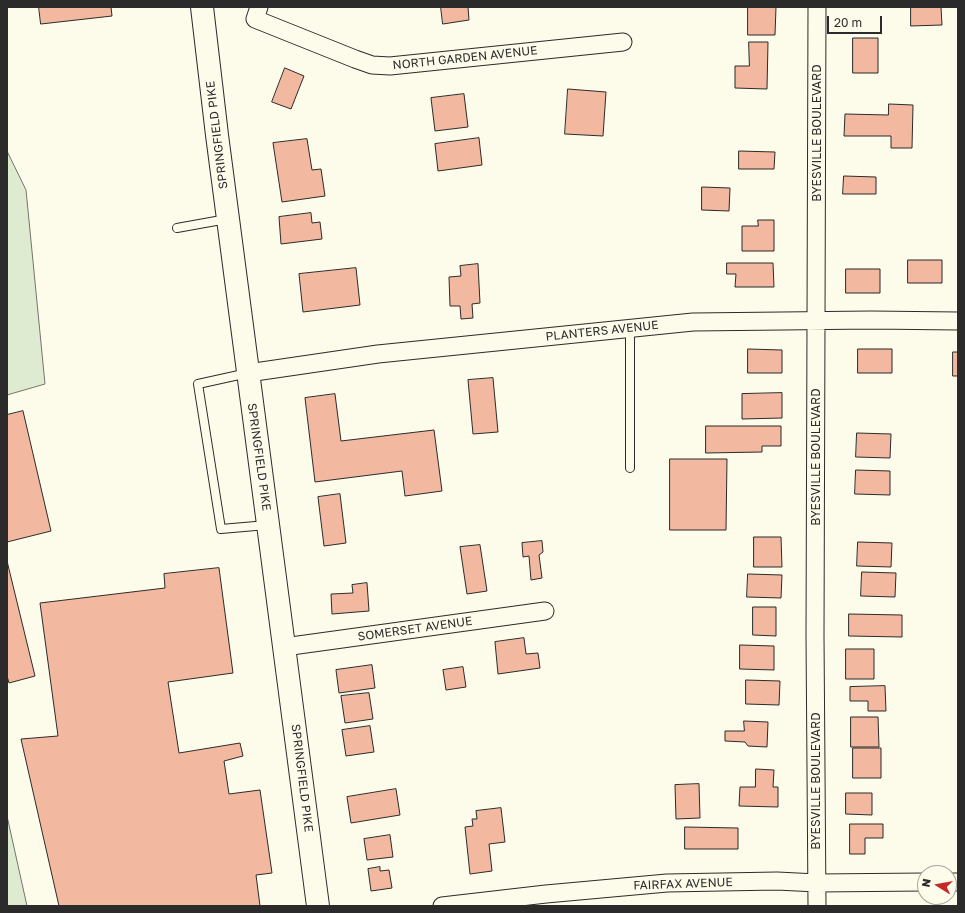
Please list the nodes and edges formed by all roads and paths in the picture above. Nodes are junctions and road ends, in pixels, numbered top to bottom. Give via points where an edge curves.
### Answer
1 (202, 7) edge
2 (259, 7) edge
3 (817, 7) edge
4 (624, 42) dead end
5 (228, 219) junction
6 (177, 228) dead end
7 (816, 321) junction
8 (958, 321) edge
9 (630, 328) junction
10 (248, 373) junction
11 (630, 468) dead end
12 (268, 525) junction
13 (545, 612) dead end
14 (284, 647) junction
15 (917, 882) edge
16 (817, 883) junction
17 (318, 906) edge
18 (442, 906) edge
19 (817, 906) edge

1 - 5 main road, SPRINGFIELD PIKE
2 - 4 street, NORTH GARDEN AVENUE via 255,19 372,65 390,66
3 - 7 street, BYESVILLE BOULEVARD
5 - 6 lane
5 - 10 main road, SPRINGFIELD PIKE
7 - 8 street, PLANTERS AVENUE
7 - 9 street, PLANTERS AVENUE via 692,322
7 - 16 street, BYESVILLE BOULEVARD
9 - 10 street, PLANTERS AVENUE via 378,354
9 - 11 lane
10 - 12 main road, SPRINGFIELD PIKE
10 - 12 lane via 198,384 221,529
12 - 14 main road, SPRINGFIELD PIKE
13 - 14 street, SOMERSET AVENUE
14 - 17 main road, SPRINGFIELD PIKE
15 - 16 street, FAIRFAX AVENUE
16 - 18 street, FAIRFAX AVENUE via 667,883
16 - 19 street, BYESVILLE BOULEVARD

